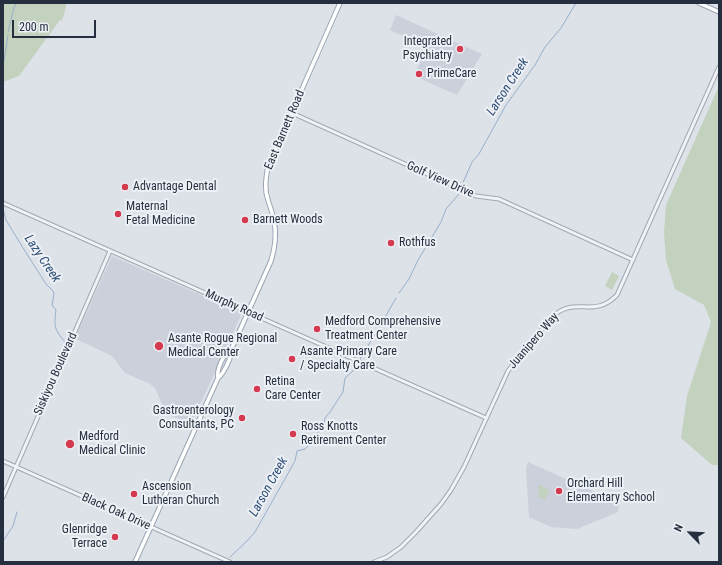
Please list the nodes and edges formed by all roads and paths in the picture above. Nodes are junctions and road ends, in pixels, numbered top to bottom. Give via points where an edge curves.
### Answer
1 (340, 3) edge
2 (699, 3) edge
3 (719, 12) edge
4 (719, 67) edge
5 (292, 113) junction
6 (3, 203) edge
7 (110, 251) junction
8 (633, 260) junction
9 (248, 312) junction
10 (486, 418) junction
11 (3, 461) edge
12 (16, 467) junction
13 (3, 497) edge
14 (150, 527) junction
15 (134, 562) edge
16 (230, 562) edge
17 (374, 562) edge

1 - 5 main road, East Barnett Road
2 - 3 main road
4 - 8 street, Juanipero Way
5 - 8 street, Golf View Drive via 476,196 499,199
5 - 9 main road, East Barnett Road via 266,174 266,193 276,232 274,250
6 - 7 street, Murphy Road
7 - 9 street, Murphy Road
7 - 12 street, Siskiyou Boulevard
8 - 10 street, Juanipero Way via 618,293 608,303 596,307 568,307 551,318 508,371
9 - 10 street, Murphy Road
9 - 14 main road, East Barnett Road
10 - 17 street, Juanipero Way via 458,479 441,504 401,547
11 - 12 street, Black Oak Drive
12 - 13 street, Siskiyou Boulevard
12 - 14 street, Black Oak Drive
14 - 15 main road, East Barnett Road
14 - 16 street, Black Oak Drive

